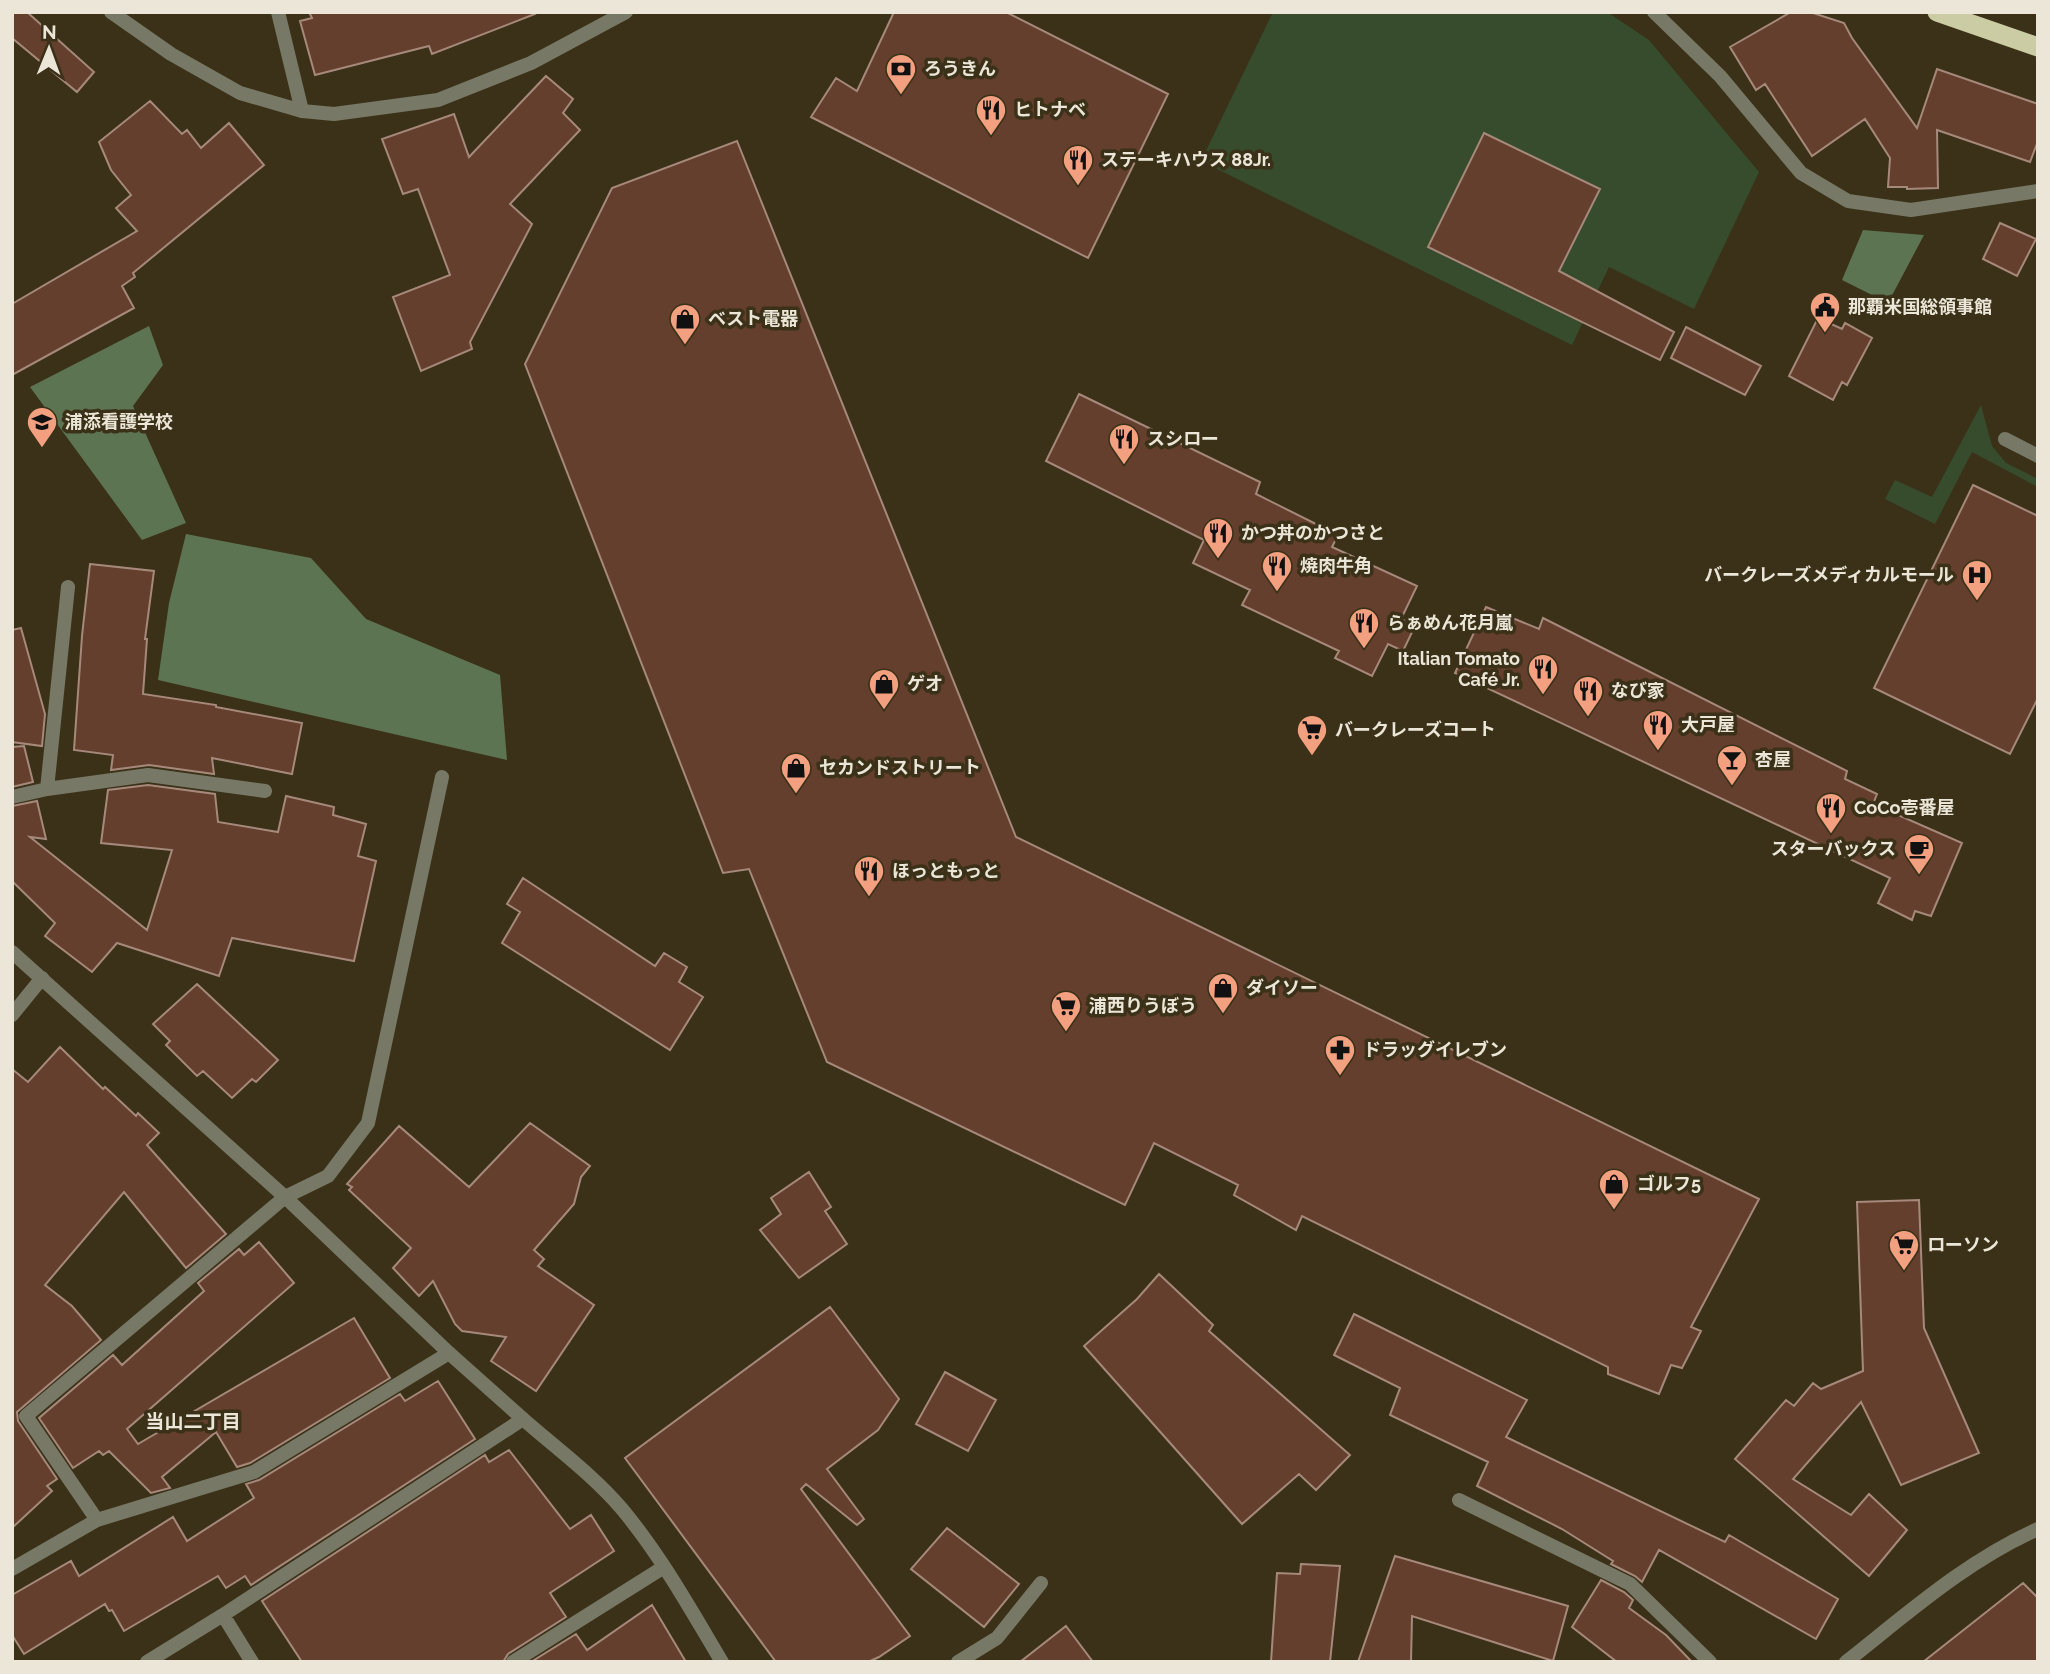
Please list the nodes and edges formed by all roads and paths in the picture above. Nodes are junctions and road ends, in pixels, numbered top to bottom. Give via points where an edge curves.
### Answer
1 (111, 12) edge
2 (278, 12) edge
3 (626, 12) edge
4 (1654, 12) edge
5 (1937, 12) edge
6 (2038, 47) edge
7 (302, 111) junction
8 (2038, 191) edge
9 (2005, 439) dead end
10 (2038, 456) edge
11 (68, 587) dead end
12 (442, 777) dead end
13 (47, 789) junction
14 (265, 791) dead end
15 (12, 797) edge
16 (12, 952) edge
17 (42, 978) junction
18 (12, 1015) edge
19 (285, 1198) junction
20 (449, 1353) junction
21 (523, 1419) junction
22 (1459, 1500) dead end
23 (97, 1520) junction
24 (2038, 1529) edge
25 (664, 1567) junction
26 (12, 1569) edge
27 (1041, 1583) dead end
28 (223, 1615) junction
29 (147, 1662) edge
30 (252, 1662) edge
31 (513, 1662) edge
32 (722, 1662) edge
33 (958, 1662) edge
34 (1710, 1662) edge
35 (1846, 1662) edge

1 - 7 street via 171,54 240,93
2 - 7 street
3 - 7 street via 531,63 438,100 334,114
4 - 8 street via 1720,76 1801,173 1848,201 1911,210
5 - 6 highway
9 - 10 street
11 - 13 street
12 - 19 street via 368,1123 328,1176
13 - 14 street via 148,775
13 - 15 street
16 - 17 street
17 - 18 street
17 - 19 street
19 - 20 street
19 - 23 street via 26,1416
20 - 21 street
20 - 23 street via 254,1472
21 - 25 street via 606,1492
21 - 28 street
22 - 34 street via 1630,1584
23 - 26 street
24 - 35 street via 1975,1562
25 - 31 street
25 - 32 street
27 - 33 street via 997,1638
28 - 29 street
28 - 30 street

